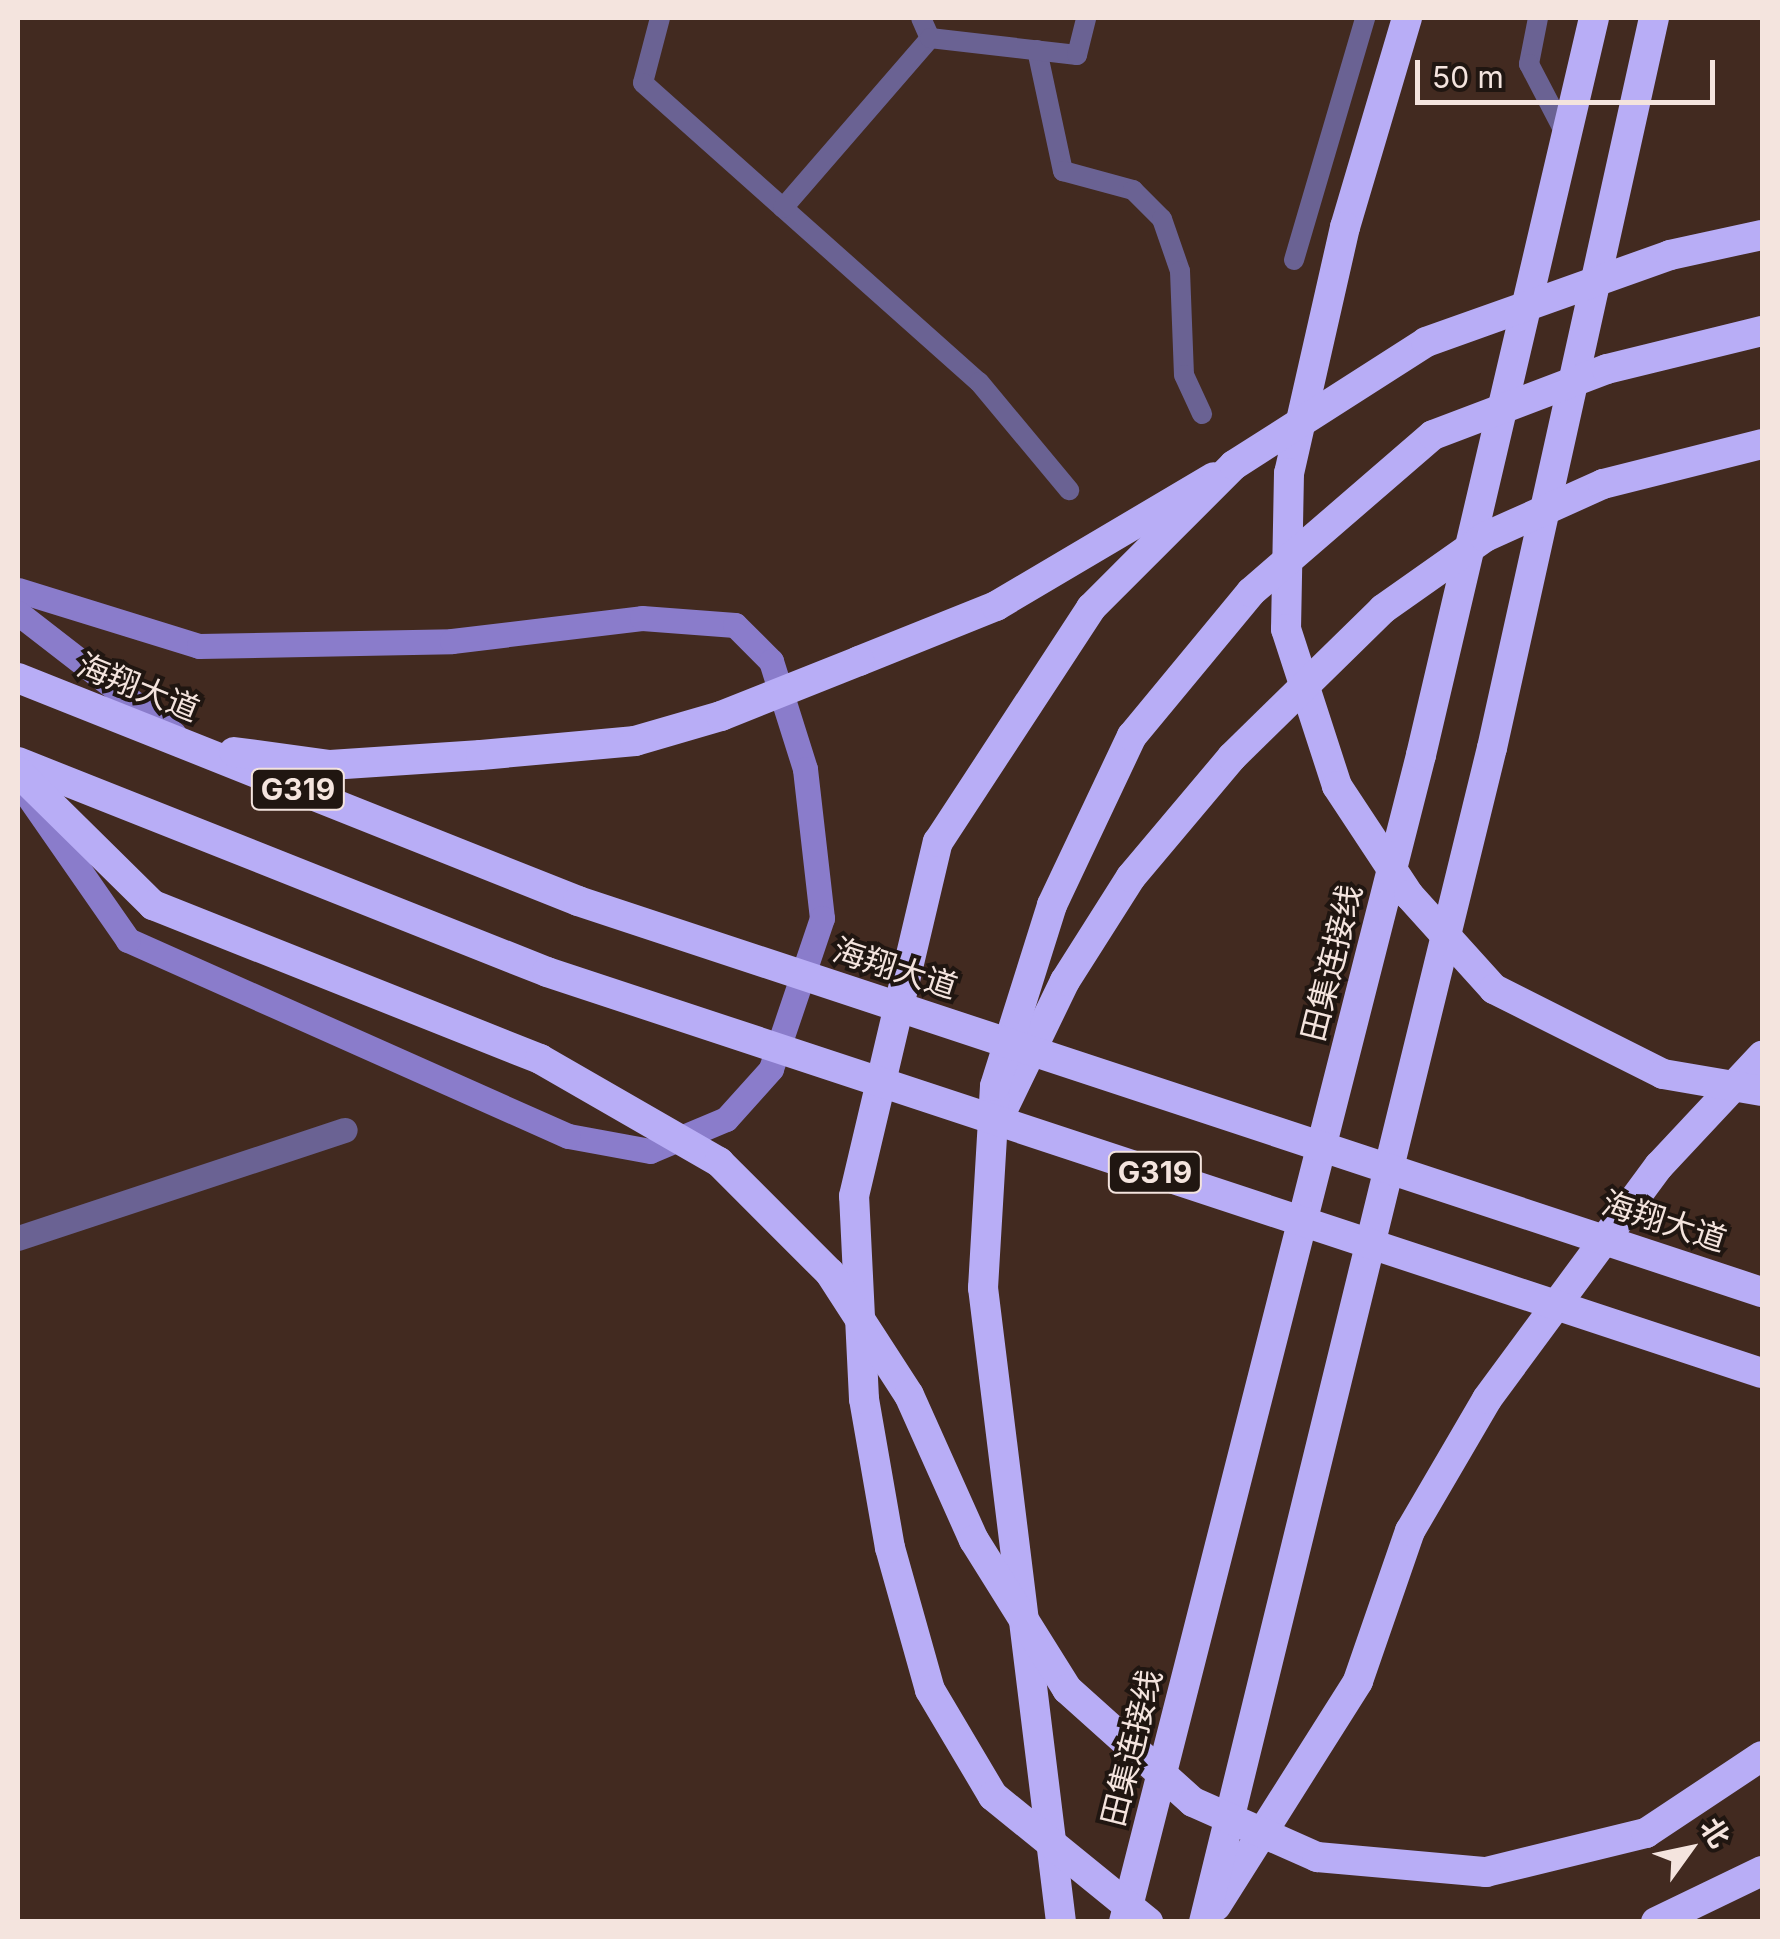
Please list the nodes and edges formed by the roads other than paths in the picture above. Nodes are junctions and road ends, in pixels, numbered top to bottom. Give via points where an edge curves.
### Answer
1 (660, 18) edge
2 (920, 18) edge
3 (1086, 18) edge
4 (1366, 18) edge
5 (1407, 18) edge
6 (1538, 18) edge
7 (1594, 18) edge
8 (1654, 18) edge
9 (930, 38) junction
10 (1037, 50) junction
11 (1566, 135) junction
12 (783, 208) junction
13 (1762, 235) edge
14 (1294, 260) dead end
15 (1762, 331) edge
16 (1202, 414) dead end
17 (1762, 444) edge
18 (1234, 465) junction
19 (1069, 490) dead end
20 (18, 590) edge
21 (18, 614) edge
22 (18, 678) edge
23 (190, 746) junction
24 (18, 762) edge
25 (18, 772) edge
26 (18, 780) edge
27 (1762, 1056) edge
28 (1762, 1091) edge
29 (345, 1130) dead end
30 (992, 1133) junction
31 (18, 1238) edge
32 (1762, 1292) edge
33 (1762, 1372) edge
34 (1762, 1756) edge
35 (1752, 1876) edge
36 (1061, 1922) edge
37 (1124, 1922) edge
38 (1148, 1922) edge
39 (1205, 1922) edge
40 (1656, 1922) edge
41 (1691, 1922) edge

1 - 12 lane via 643,83
2 - 9 lane
3 - 10 lane via 1077,55
4 - 14 lane
5 - 28 highway, bridge via 1345,226 1289,473 1286,630 1336,786 1409,895 1494,989 1663,1074
6 - 11 lane via 1529,64
7 - 11 highway, 田集连接线
8 - 39 highway via 1492,748
9 - 10 lane
9 - 12 lane
10 - 16 lane via 1064,171 1133,190 1162,220 1180,271 1184,375
11 - 37 highway, 田集连接线 via 1416,774
12 - 19 lane via 979,382
13 - 18 highway, bridge via 1670,255 1426,342
15 - 30 highway, bridge via 1608,368 1432,435 1252,592 1132,736 1052,904 995,1086
17 - 30 highway, bridge via 1604,484 1485,536 1383,609 1232,757 1130,877 1065,981
18 - 23 highway, bridge via 996,606 721,716 634,741 330,764
18 - 38 highway, bridge via 1090,608 938,842 854,1196 864,1399 890,1548 930,1690 993,1796
20 - 26 street via 199,646 452,641 642,618 735,626 770,661 805,769 822,918 771,1070 726,1119 650,1151 568,1136 128,940
21 - 23 street
22 - 23 highway, 海翔大道 / G319
23 - 32 highway, 海翔大道 / G319, bridge via 578,901
24 - 33 highway, G319, bridge via 547,972
25 - 34 highway, bridge via 153,905 540,1058 718,1162 830,1272 909,1395 974,1540 1067,1689 1193,1802 1317,1857 1486,1872 1646,1832
27 - 39 highway via 1659,1166 1487,1399 1410,1531 1358,1681
29 - 31 street
30 - 36 highway via 983,1288
35 - 40 highway
35 - 41 highway

